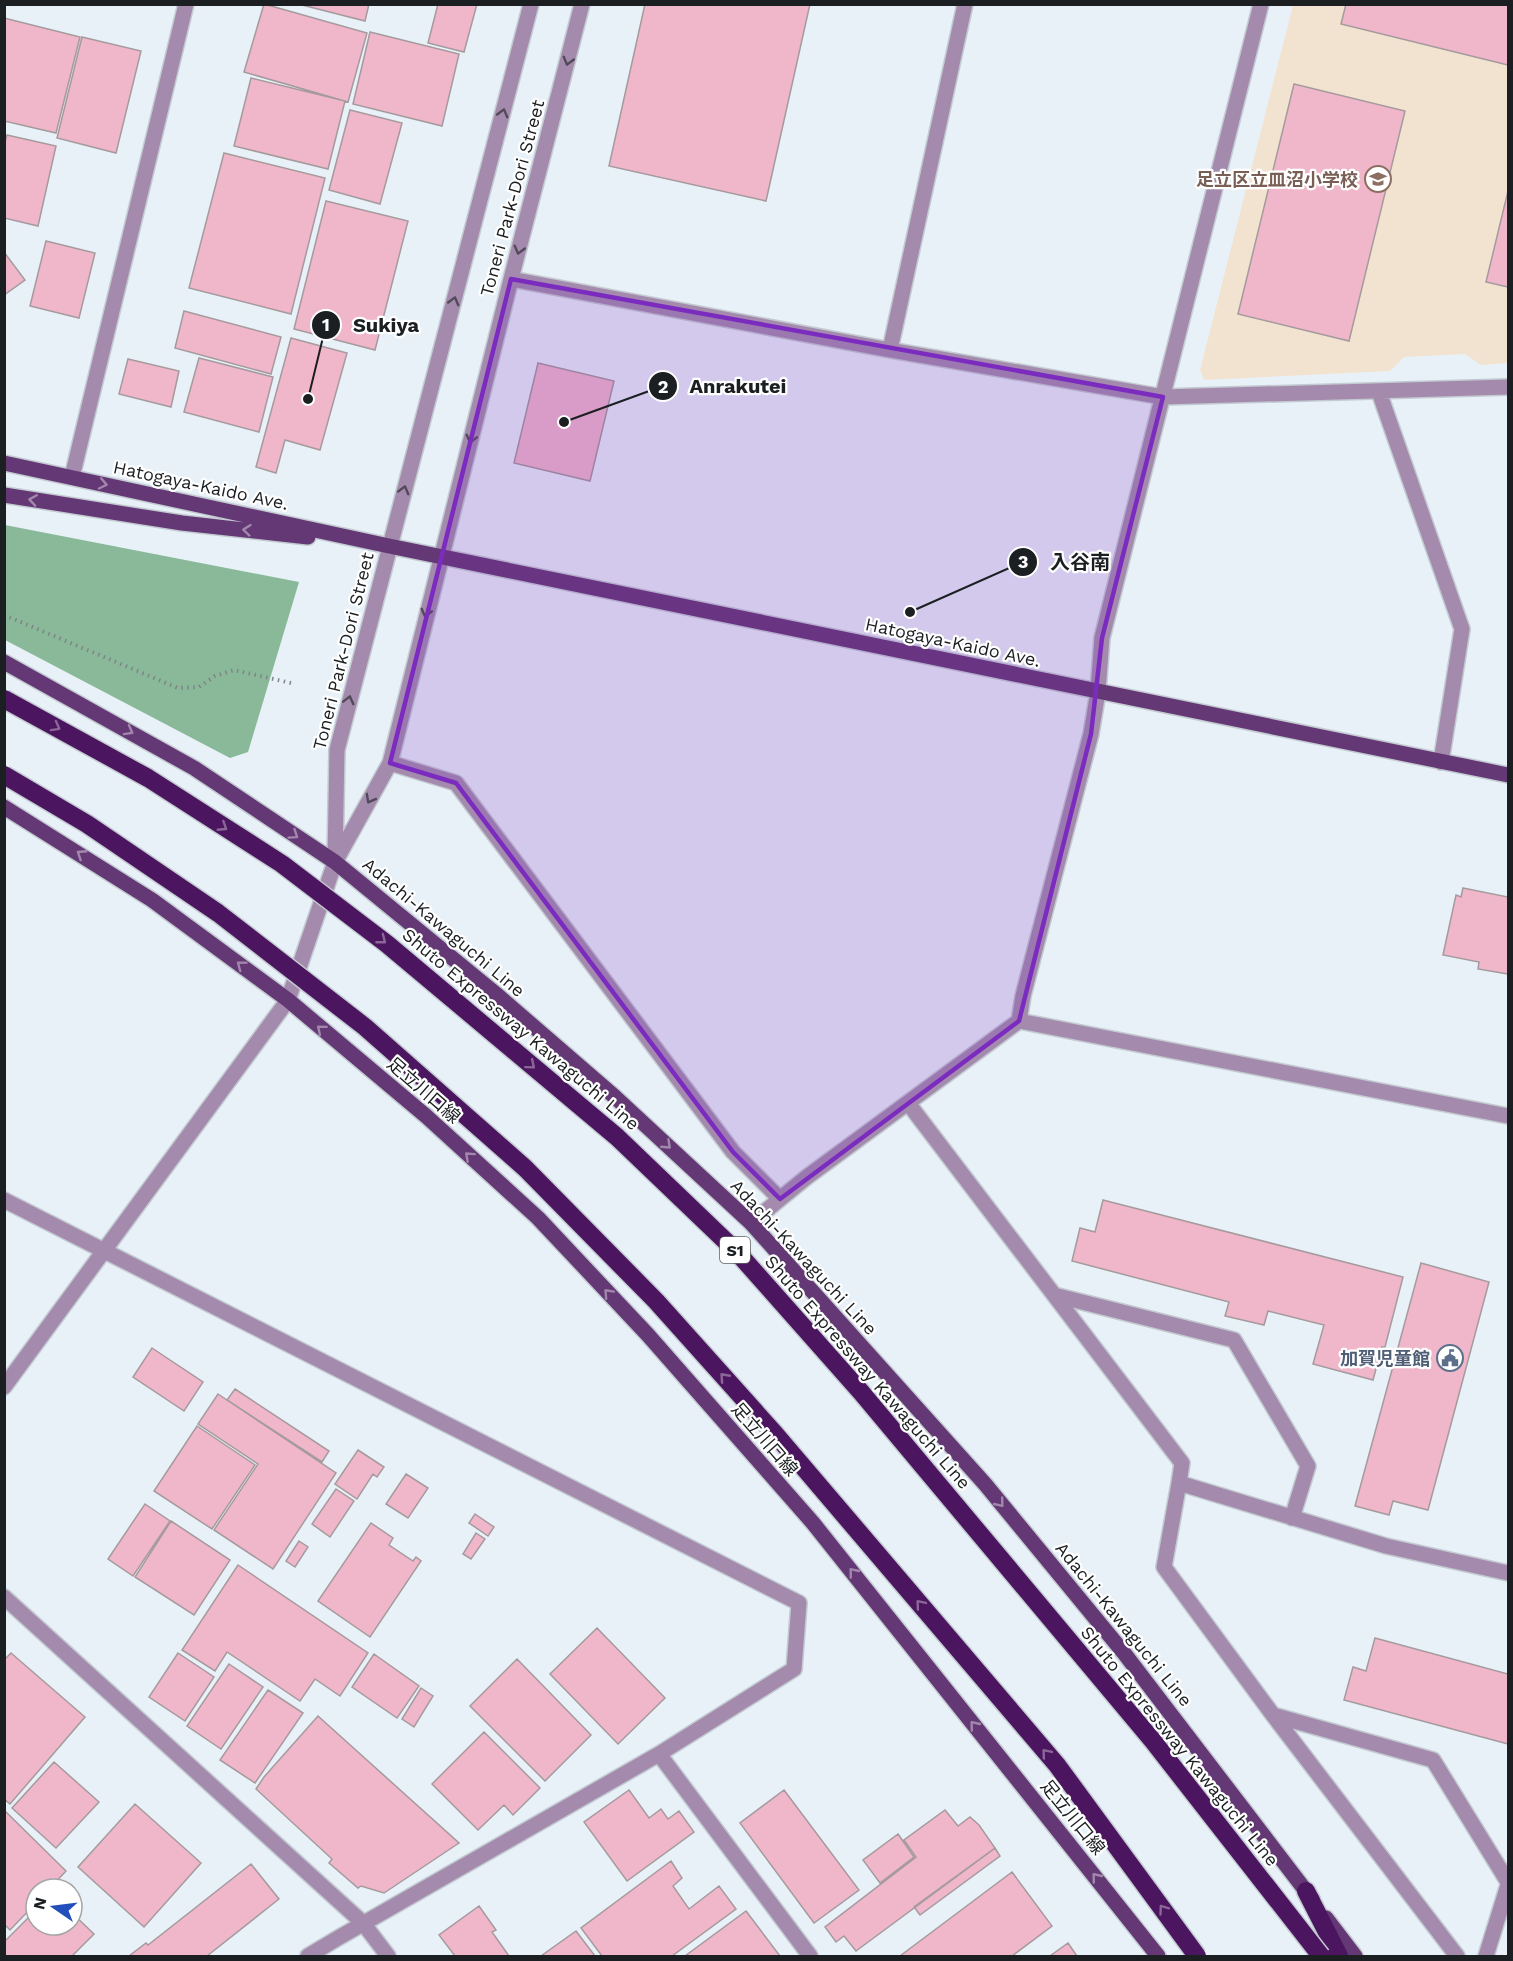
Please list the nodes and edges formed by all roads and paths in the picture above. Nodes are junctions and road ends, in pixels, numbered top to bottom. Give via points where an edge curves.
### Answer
1 (186, 4) edge
2 (531, 4) edge
3 (582, 4) edge
4 (965, 4) edge
5 (1261, 4) edge
6 (511, 279) junction
7 (890, 350) junction
8 (1509, 387) edge
9 (1379, 392) junction
10 (1163, 397) junction
11 (4, 463) edge
12 (72, 477) junction
13 (4, 495) edge
14 (389, 546) junction
15 (440, 556) junction
16 (4, 615) edge
17 (4, 662) edge
18 (291, 683) dead end
19 (1098, 692) junction
20 (4, 699) edge
21 (1441, 762) junction
22 (390, 763) junction
23 (4, 775) edge
24 (1509, 775) edge
25 (4, 807) edge
26 (335, 862) junction
27 (288, 1000) junction
28 (1019, 1020) junction
29 (908, 1103) junction
30 (1509, 1116) edge
31 (780, 1199) junction
32 (4, 1200) edge
33 (751, 1223) junction
34 (104, 1250) junction
35 (1054, 1295) junction
36 (4, 1387) edge
37 (1179, 1483) junction
38 (1292, 1518) junction
39 (1509, 1573) edge
40 (4, 1597) edge
41 (1274, 1715) junction
42 (659, 1754) junction
43 (1509, 1884) edge
44 (1306, 1891) junction
45 (363, 1923) junction
46 (308, 1956) edge
47 (388, 1956) edge
48 (810, 1956) edge
49 (1158, 1956) edge
50 (1197, 1956) edge
51 (1321, 1956) edge
52 (1339, 1956) edge
53 (1355, 1956) edge
54 (1457, 1956) edge
55 (1486, 1956) edge

1 - 12 street
14 -> 2 street, Toneri Park-Dori Street
3 -> 6 street, Toneri Park-Dori Street
4 - 7 street
5 - 10 street
6 - 7 street
6 -> 15 street, Toneri Park-Dori Street
7 - 10 street
8 - 9 street
9 - 10 street
9 - 21 street via 1462,629
10 - 19 street via 1102,638
11 - 12 main road, Hatogaya-Kaido Ave.
12 -> 14 main road, Hatogaya-Kaido Ave.
14 -> 13 main road, Hatogaya-Kaido Ave. via 182,523
14 - 15 main road, Hatogaya-Kaido Ave.
26 -> 14 street, Toneri Park-Dori Street via 337,750
15 - 19 main road, Hatogaya-Kaido Ave.
15 -> 22 street, Toneri Park-Dori Street
16 - 18 path via 178,688 199,687 234,670
17 -> 26 main road, Adachi-Kawaguchi Line via 194,768
19 - 21 main road, Hatogaya-Kaido Ave.
19 - 28 street via 1091,734
20 -> 51 highway, Shuto Expressway Kawaguchi Line / S1, bridge via 148,778 282,864 387,944 617,1137 737,1252 861,1392 1153,1741
21 - 24 main road, Hatogaya-Kaido Ave.
22 -> 26 street, Toneri Park-Dori Street
22 - 31 street via 456,783 733,1152
50 -> 23 highway, bridge via 1057,1765 776,1435 656,1301 525,1168 365,1027 218,913 87,824
27 -> 25 main road via 152,900
26 - 27 street
26 -> 33 main road, Adachi-Kawaguchi Line via 615,1097
27 - 34 street
49 -> 27 main road, 足立川口線 via 813,1523 648,1335 538,1218 426,1116
28 - 29 street
28 - 30 street
29 - 31 street
29 - 35 street
31 - 33 street
32 - 34 street
33 -> 44 main road, Adachi-Kawaguchi Line via 992,1493 1124,1653
34 - 36 street
34 - 42 street via 799,1603 794,1669
35 - 37 street via 1182,1463
35 - 38 street via 1234,1340 1308,1466
37 - 38 street
37 - 41 street via 1164,1567
38 - 39 street via 1386,1546
40 - 45 street
41 - 43 street via 1433,1760
41 - 54 street
42 - 45 street
42 - 48 street
43 - 55 street
44 - 52 highway
44 - 53 main road, Adachi-Kawaguchi Line
45 - 46 street
45 - 47 street

